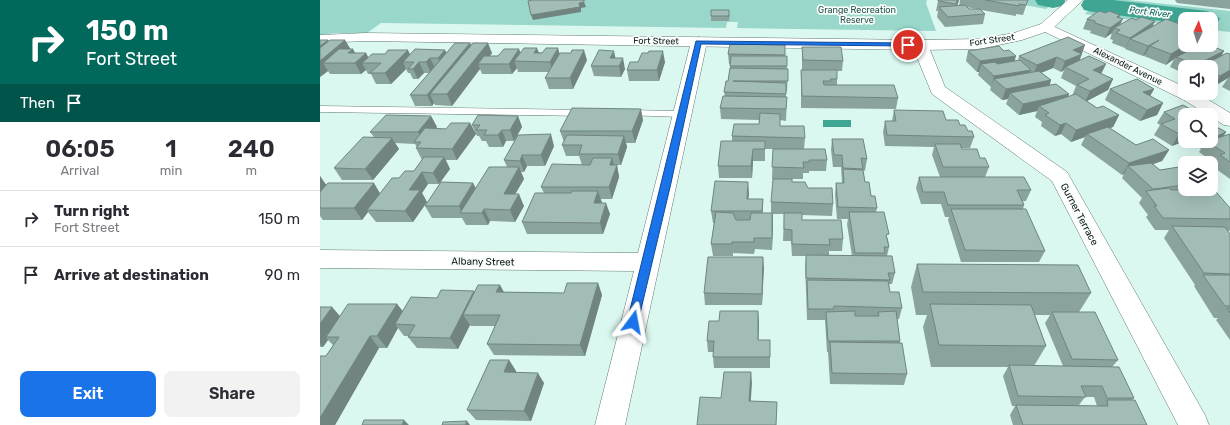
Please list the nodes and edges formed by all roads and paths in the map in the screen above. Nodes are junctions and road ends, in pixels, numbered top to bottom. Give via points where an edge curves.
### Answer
1 (1076, 0) edge
2 (1046, 26) junction
3 (320, 38) edge
4 (699, 42) junction
5 (920, 45) junction
6 (320, 109) edge
7 (594, 113) edge
8 (618, 113) edge
9 (682, 114) junction
10 (1230, 121) edge
11 (320, 260) edge
12 (646, 262) junction
13 (610, 425) edge
14 (1194, 425) edge

1 - 2 street, Fort Street
2 - 5 street, Fort Street via 1017,37 980,44
2 - 10 street, Alexander Avenue via 1190,96
3 - 4 street, Fort Street
4 - 5 street, Fort Street
4 - 9 street
5 - 14 street, Gurner Terrace via 938,90 1060,177
6 - 7 lane
8 - 9 lane
9 - 12 street
11 - 12 street, Albany Street
12 - 13 street

